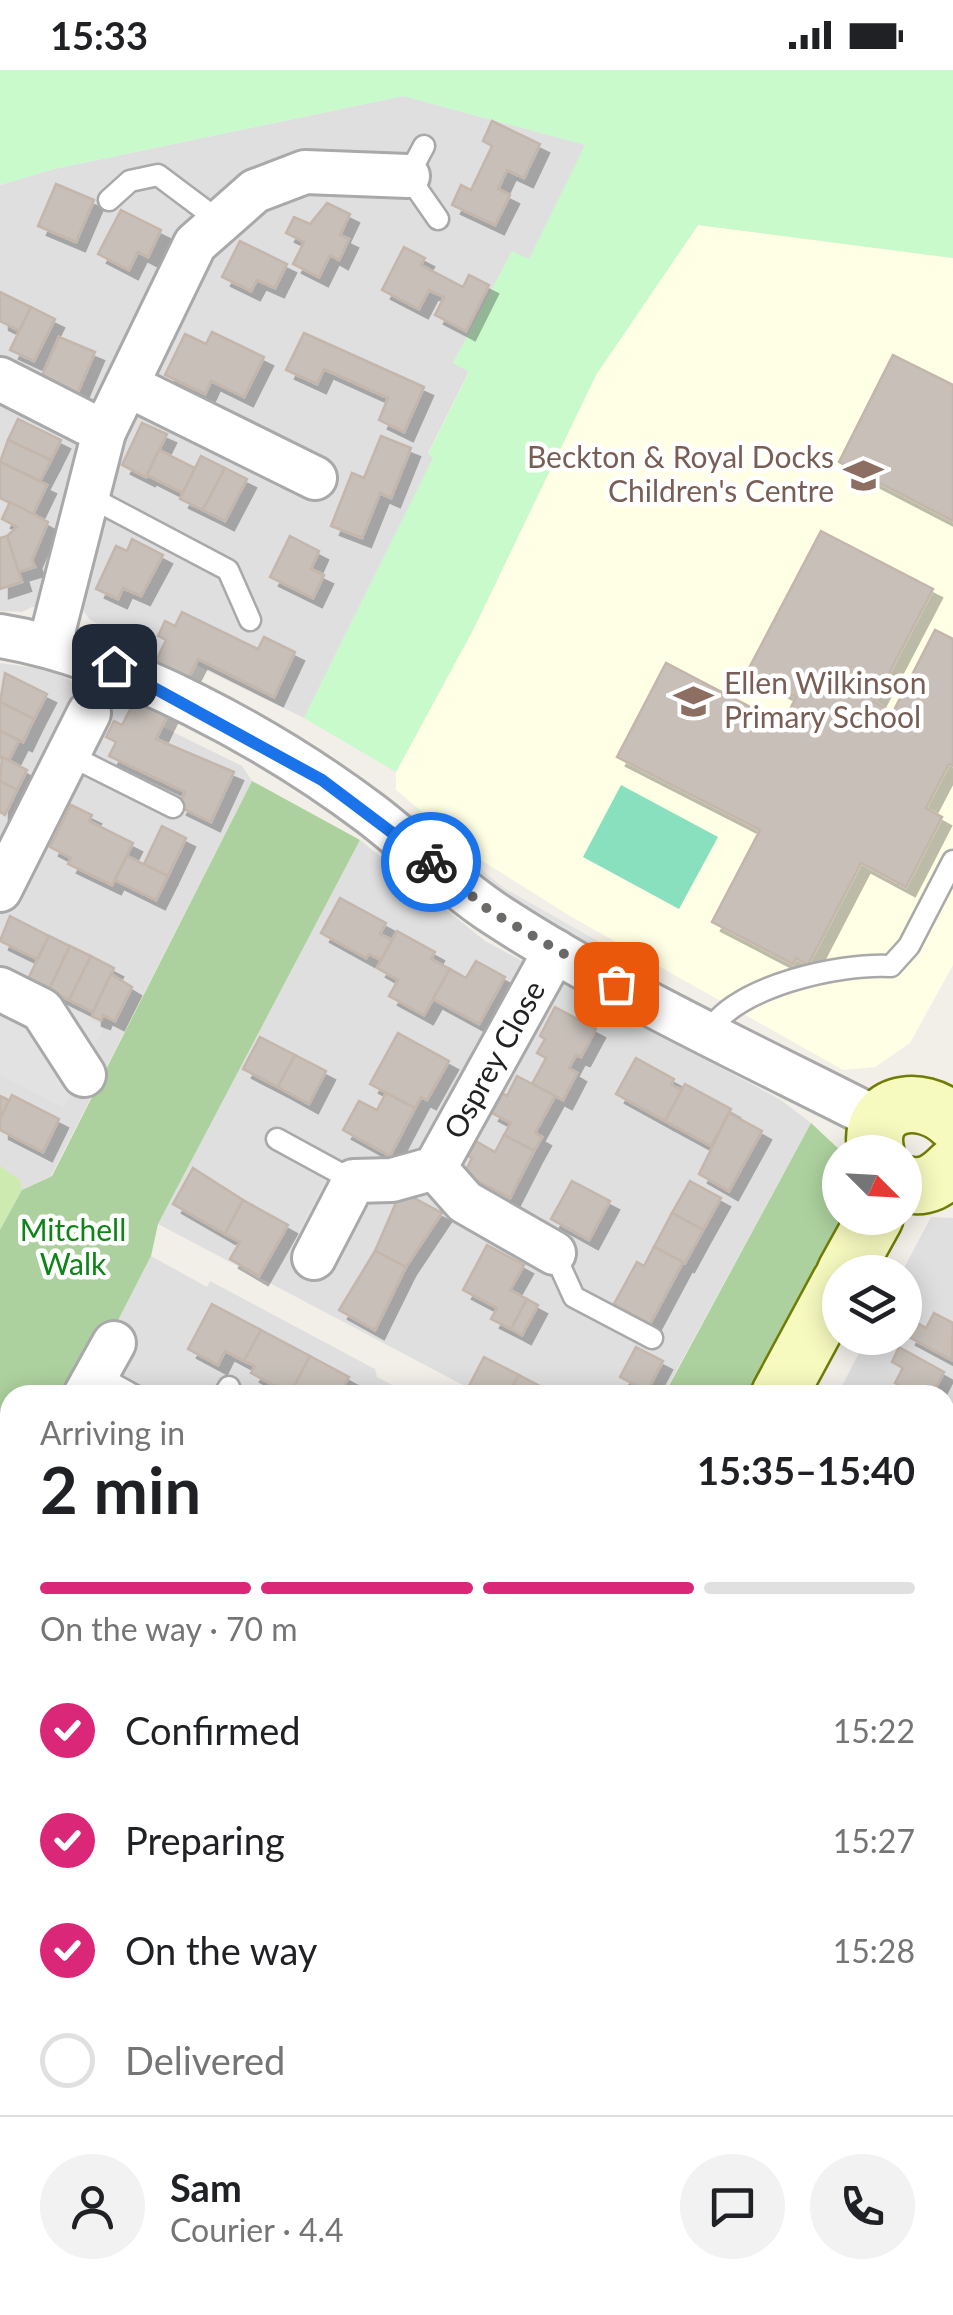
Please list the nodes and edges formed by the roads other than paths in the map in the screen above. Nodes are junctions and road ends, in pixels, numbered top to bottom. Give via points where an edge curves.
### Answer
1 (416, 161) joint
2 (109, 200) dead end
3 (438, 219) dead end
4 (218, 220) junction
5 (0, 379) edge
6 (126, 385) junction
7 (104, 432) junction
8 (315, 478) dead end
9 (88, 496) junction
10 (250, 620) dead end
11 (0, 636) edge
12 (50, 644) junction
13 (89, 713) dead end
14 (68, 755) junction
15 (172, 807) dead end
16 (12, 836) edge
17 (953, 861) edge
18 (0, 890) edge
19 (554, 952) junction
20 (0, 989) edge
21 (709, 1032) junction
22 (84, 1076) dead end
23 (948, 1102) edge
24 (875, 1135) edge
25 (879, 1135) edge
26 (277, 1139) dead end
27 (953, 1166) edge
28 (435, 1168) junction
29 (354, 1181) junction
30 (922, 1185) edge
31 (554, 1252) joint
32 (314, 1258) dead end
33 (822, 1315) edge
34 (652, 1338) dead end
35 (784, 1385) edge

1 - 3 lane
1 - 4 street via 305,172 255,191
2 - 4 lane via 130,180 158,175
4 - 6 street via 195,244
5 - 7 street
6 - 7 street
6 - 8 street
7 - 9 street
9 - 10 lane via 228,570
9 - 12 street
11 - 12 street
12 - 19 street via 114,666 281,755 372,814 490,911
13 - 14 street
14 - 15 lane
14 - 16 street
16 - 18 street
17 - 21 lane via 909,946 891,966 869,964 779,986 720,1013
19 - 21 street
19 - 28 street, Osprey Close
20 - 22 street via 42,1010
21 - 24 street
23 - 25 street via 896,1107
26 - 29 lane
27 - 30 street via 939,1181
28 - 29 street, Osprey Close via 392,1180
28 - 31 street, Osprey Close via 466,1202
29 - 32 street
31 - 34 lane via 574,1297
33 - 35 street

